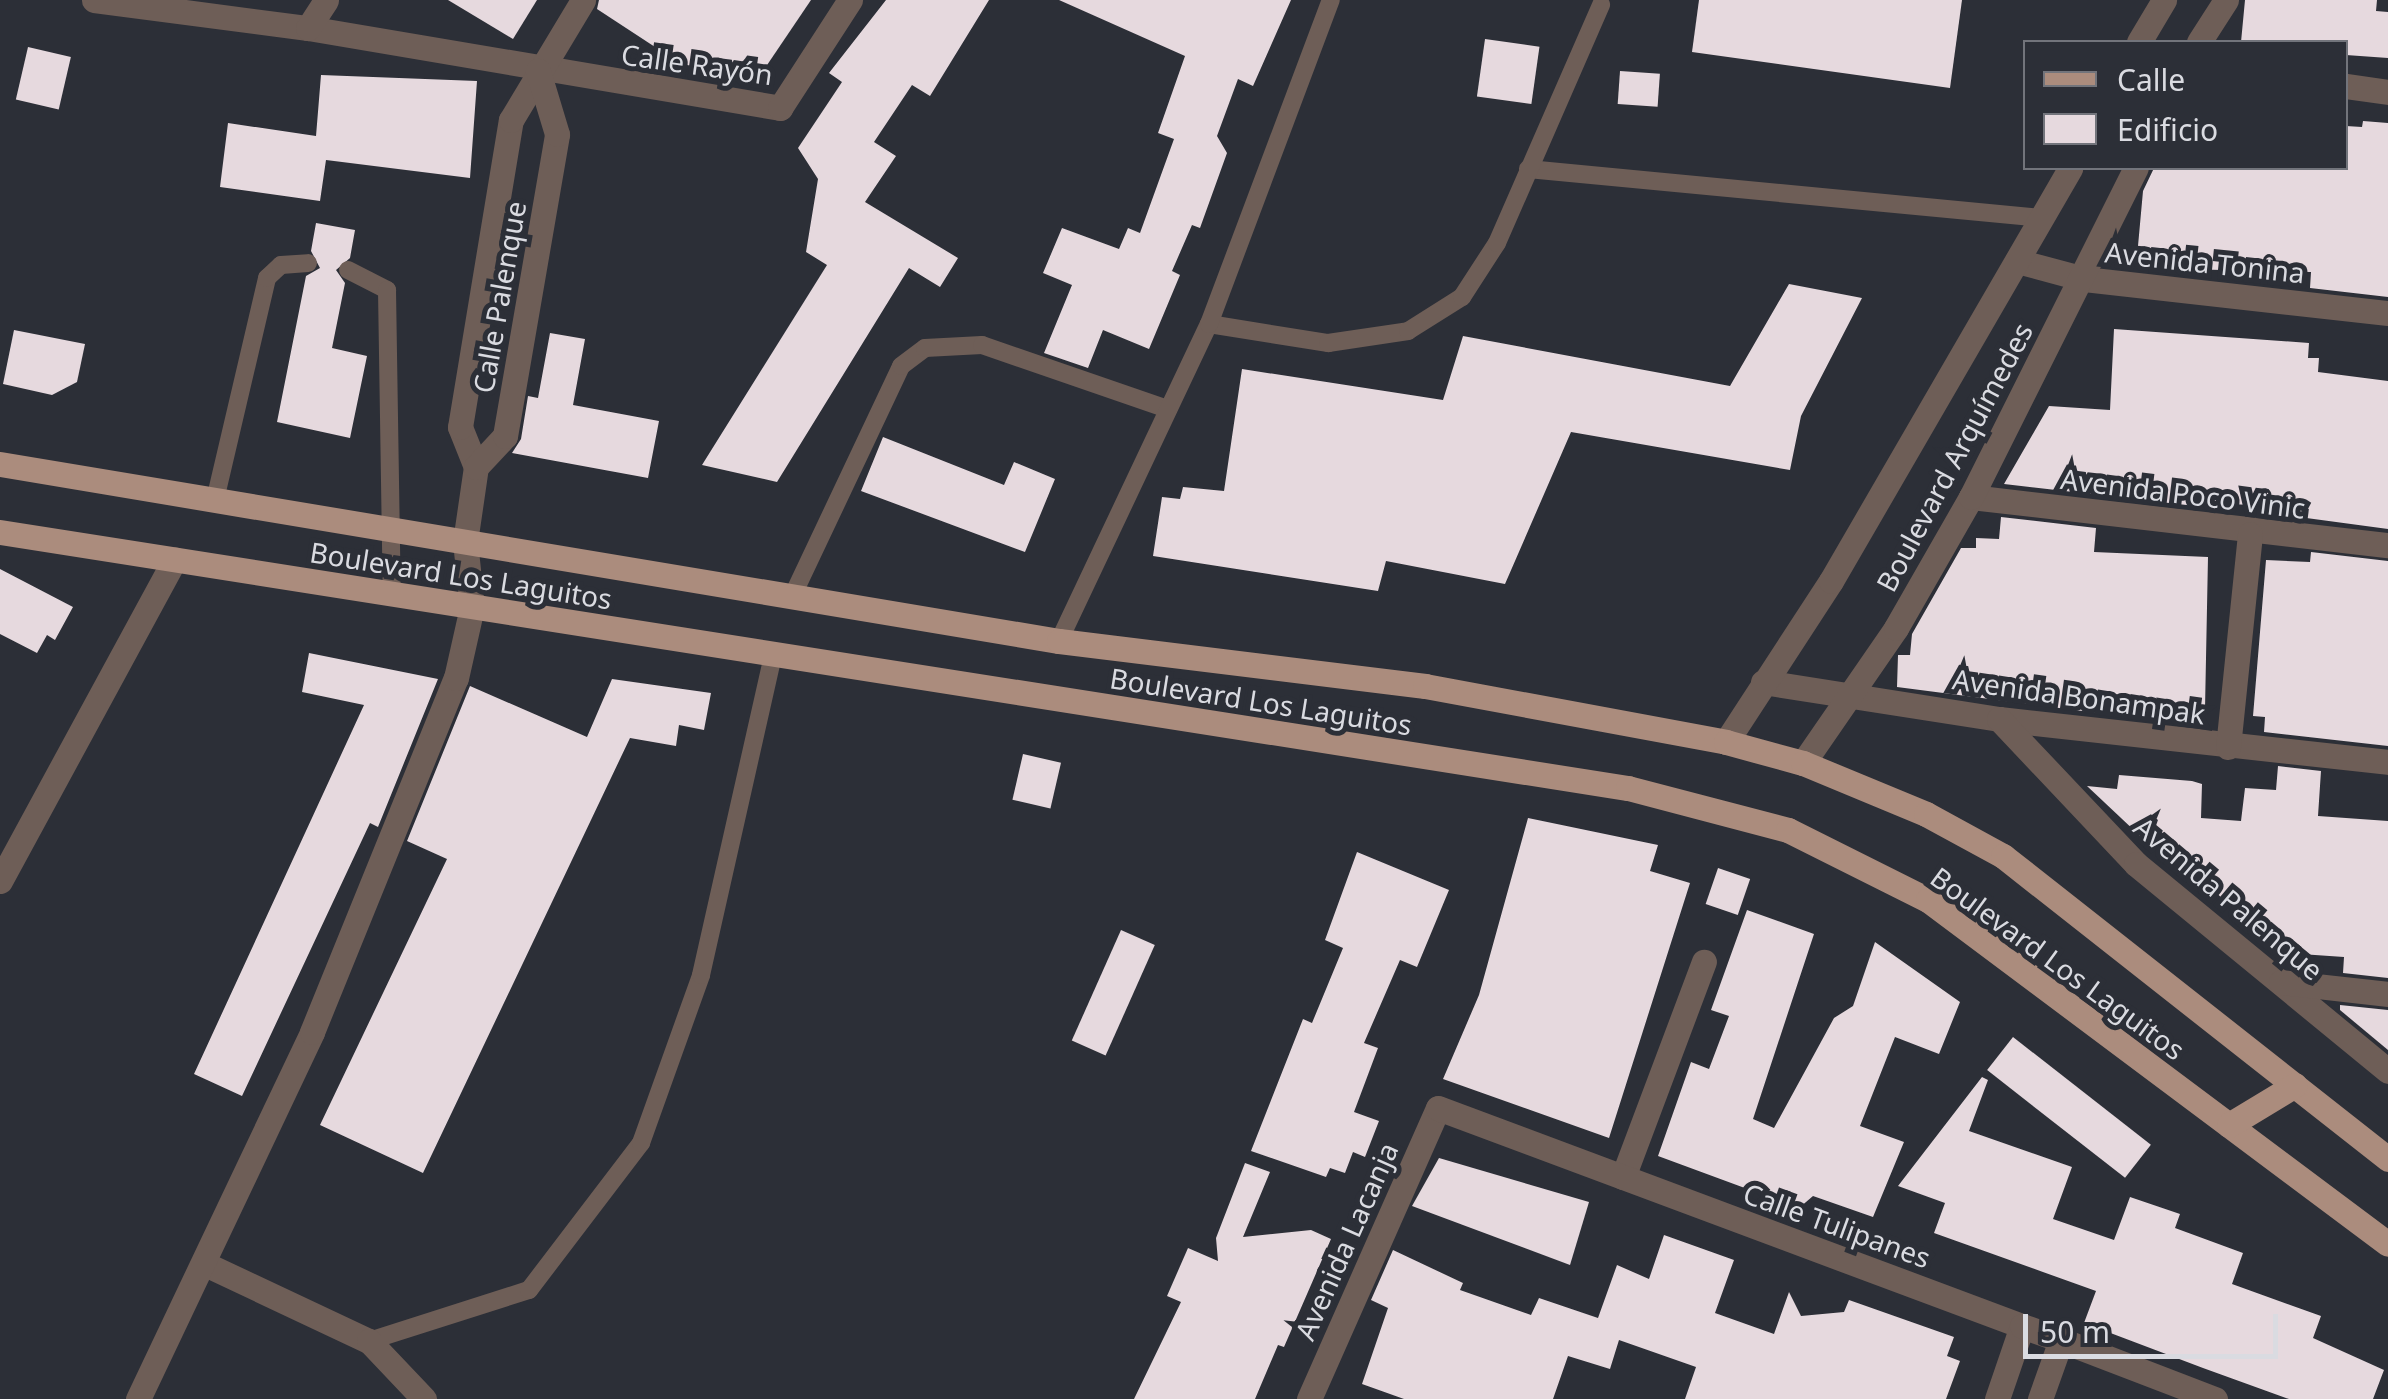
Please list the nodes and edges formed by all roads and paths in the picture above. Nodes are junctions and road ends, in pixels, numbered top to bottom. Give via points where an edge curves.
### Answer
1 (94, 0) edge
2 (326, 0) edge
3 (583, 0) edge
4 (850, 0) edge
5 (1330, 0) edge
6 (2164, 0) edge
7 (2226, 0) edge
8 (1601, 4) dead end
9 (308, 28) junction
10 (2140, 40) edge
11 (2200, 40) edge
12 (538, 71) junction
13 (2348, 86) edge
14 (2388, 92) edge
15 (1528, 169) junction
16 (2069, 170) edge
17 (2135, 170) edge
18 (2042, 218) junction
19 (2018, 262) junction
20 (308, 263) dead end
21 (348, 270) dead end
22 (2084, 279) junction
23 (2388, 313) edge
24 (1209, 324) junction
25 (1168, 410) junction
26 (0, 464) edge
27 (476, 467) junction
28 (1971, 497) junction
29 (216, 500) junction
30 (390, 529) junction
31 (0, 532) edge
32 (2250, 534) junction
33 (465, 542) junction
34 (2388, 544) edge
35 (174, 559) junction
36 (392, 594) junction
37 (792, 597) junction
38 (472, 608) junction
39 (1058, 642) junction
40 (773, 656) junction
41 (1763, 682) junction
42 (1852, 692) junction
43 (1999, 718) junction
44 (1726, 742) junction
45 (2228, 747) junction
46 (2388, 762) edge
47 (1803, 763) junction
48 (0, 882) edge
49 (1704, 962) dead end
50 (2282, 982) junction
51 (2388, 994) edge
52 (2388, 1070) edge
53 (2295, 1085) junction
54 (1438, 1108) joint
55 (2229, 1124) junction
56 (2388, 1160) edge
57 (1623, 1177) junction
58 (2388, 1244) edge
59 (205, 1264) junction
60 (2022, 1326) junction
61 (2061, 1340) junction
62 (369, 1341) junction
63 (138, 1399) edge
64 (424, 1399) edge
65 (1310, 1399) edge
66 (1997, 1399) edge
67 (2040, 1399) edge
68 (2215, 1399) edge

1 - 9 street
2 - 9 street
3 - 12 street
4 - 12 street, Calle Rayón via 780,108
5 - 24 lane
6 - 10 street
7 - 11 street
8 - 15 lane
9 - 12 street
12 - 27 street via 511,120 460,427
12 - 27 street, Calle Palenque via 557,134 505,436
13 - 14 street
15 - 18 lane
15 - 24 lane via 1497,243 1462,297 1408,330 1328,342
16 - 18 street, Boulevard Arquímedes
17 - 22 street, Boulevard Arquímedes
18 - 19 street, Boulevard Arquímedes
19 - 22 street, Avenida Tonina
19 - 41 street, Boulevard Arquímedes
20 - 29 lane via 280,265 267,278
21 - 30 lane via 387,290
22 - 23 street, Avenida Tonina
22 - 28 street, Boulevard Arquímedes
24 - 25 lane
25 - 37 lane via 982,345 925,348 901,366
25 - 39 lane
26 - 29 main road, Boulevard Los Laguitos
27 - 33 street, Calle Palenque
28 - 32 street, Avenida Poco Vinic
28 - 42 street, Boulevard Arquímedes
29 - 30 main road, Boulevard Los Laguitos
30 - 33 main road, Boulevard Los Laguitos
30 - 36 lane
31 - 35 main road, Boulevard Los Laguitos
32 - 34 street, Avenida Poco Vinic
32 - 45 street
33 - 37 main road, Boulevard Los Laguitos
33 - 38 street, Calle Palenque
35 - 36 main road, Boulevard Los Laguitos
35 - 48 street
36 - 38 main road, Boulevard Los Laguitos
37 - 39 main road, Boulevard Los Laguitos
38 - 40 main road, Boulevard Los Laguitos
38 - 59 street, Calle Palenque via 456,678 383,872
39 - 44 main road, Boulevard Los Laguitos via 1425,686
40 - 55 main road, Boulevard Los Laguitos via 1628,788 1788,830 1928,900
40 - 62 lane via 701,975 640,1143 529,1290
41 - 42 street, Avenida Bonampak
41 - 44 street, Boulevard Arquímedes
42 - 43 street, Avenida Bonampak
42 - 47 street, Boulevard Arquímedes
43 - 45 street, Avenida Bonampak
43 - 50 street, Avenida Palenque via 2136,864
44 - 47 main road, Boulevard Los Laguitos
45 - 46 street, Avenida Bonampak
47 - 53 main road, Boulevard Los Laguitos via 1926,814 2003,856
49 - 57 street
50 - 51 street
50 - 52 street, Avenida Palenque
53 - 55 main road
53 - 56 main road, Boulevard Los Laguitos
54 - 57 street, Calle Tulipanes
54 - 65 street, Avenida Lacanja
55 - 58 main road, Boulevard Los Laguitos
57 - 60 street, Calle Tulipanes
59 - 62 street
59 - 63 street, Calle Palenque
60 - 61 street, Calle Tulipanes
60 - 66 street
61 - 67 street
61 - 68 street, Calle Tulipanes
62 - 64 street

